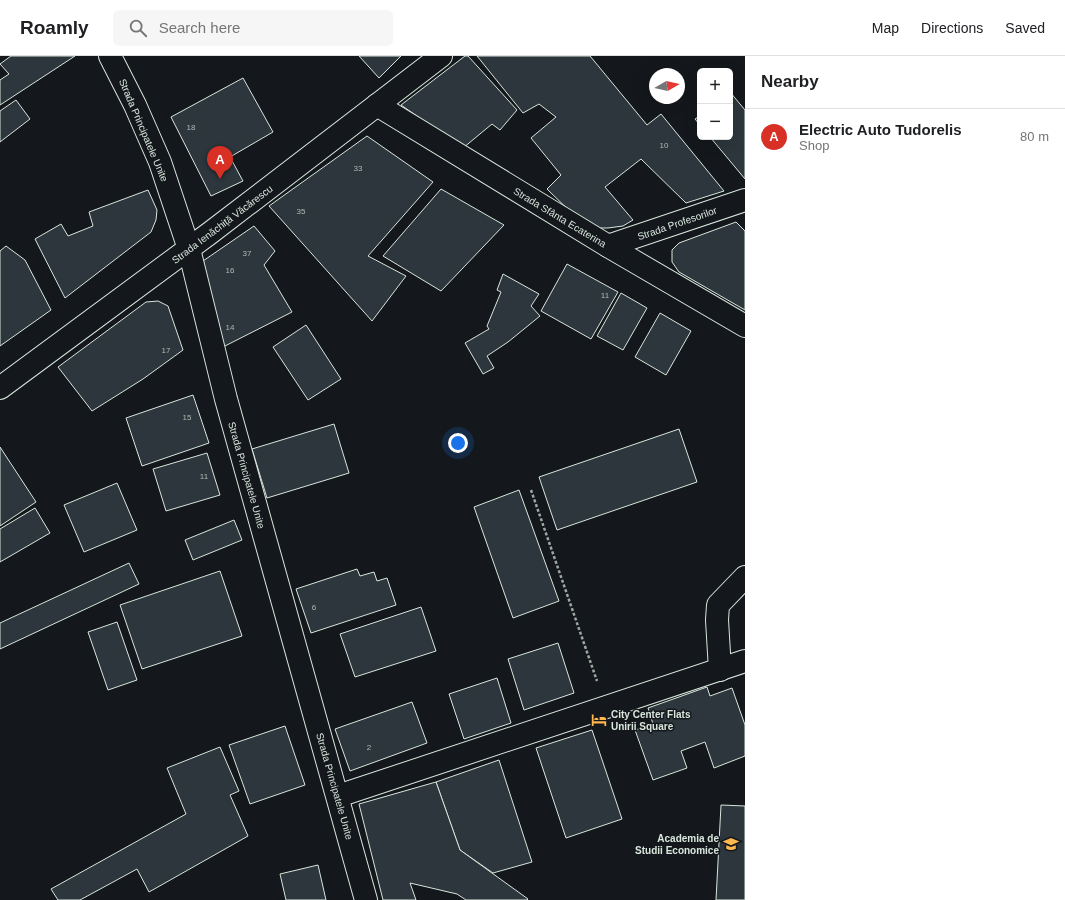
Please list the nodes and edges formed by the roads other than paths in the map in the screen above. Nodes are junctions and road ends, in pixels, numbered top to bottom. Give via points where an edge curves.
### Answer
1 (110, 56) edge
2 (441, 56) edge
3 (377, 105) junction
4 (745, 200) edge
5 (608, 246) junction
6 (189, 249) junction
7 (745, 326) edge
8 (0, 388) edge
9 (745, 576) edge
10 (745, 661) edge
11 (720, 670) junction
12 (338, 796) junction
13 (366, 900) edge

1 - 6 street, Strada Principatele Unite via 160,162
2 - 3 street, Strada Ienăchiță Văcărescu
3 - 5 street, Strada Sfânta Ecaterina
3 - 6 street, Strada Ienăchiță Văcărescu
4 - 5 street, Strada Profesorilor
5 - 7 street, Strada Sfânta Ecaterina
6 - 8 street, Strada Ienăchiță Văcărescu
6 - 12 street, Strada Principatele Unite via 226,399
9 - 11 street via 718,605
10 - 11 street
11 - 12 street
12 - 13 street, Strada Principatele Unite

